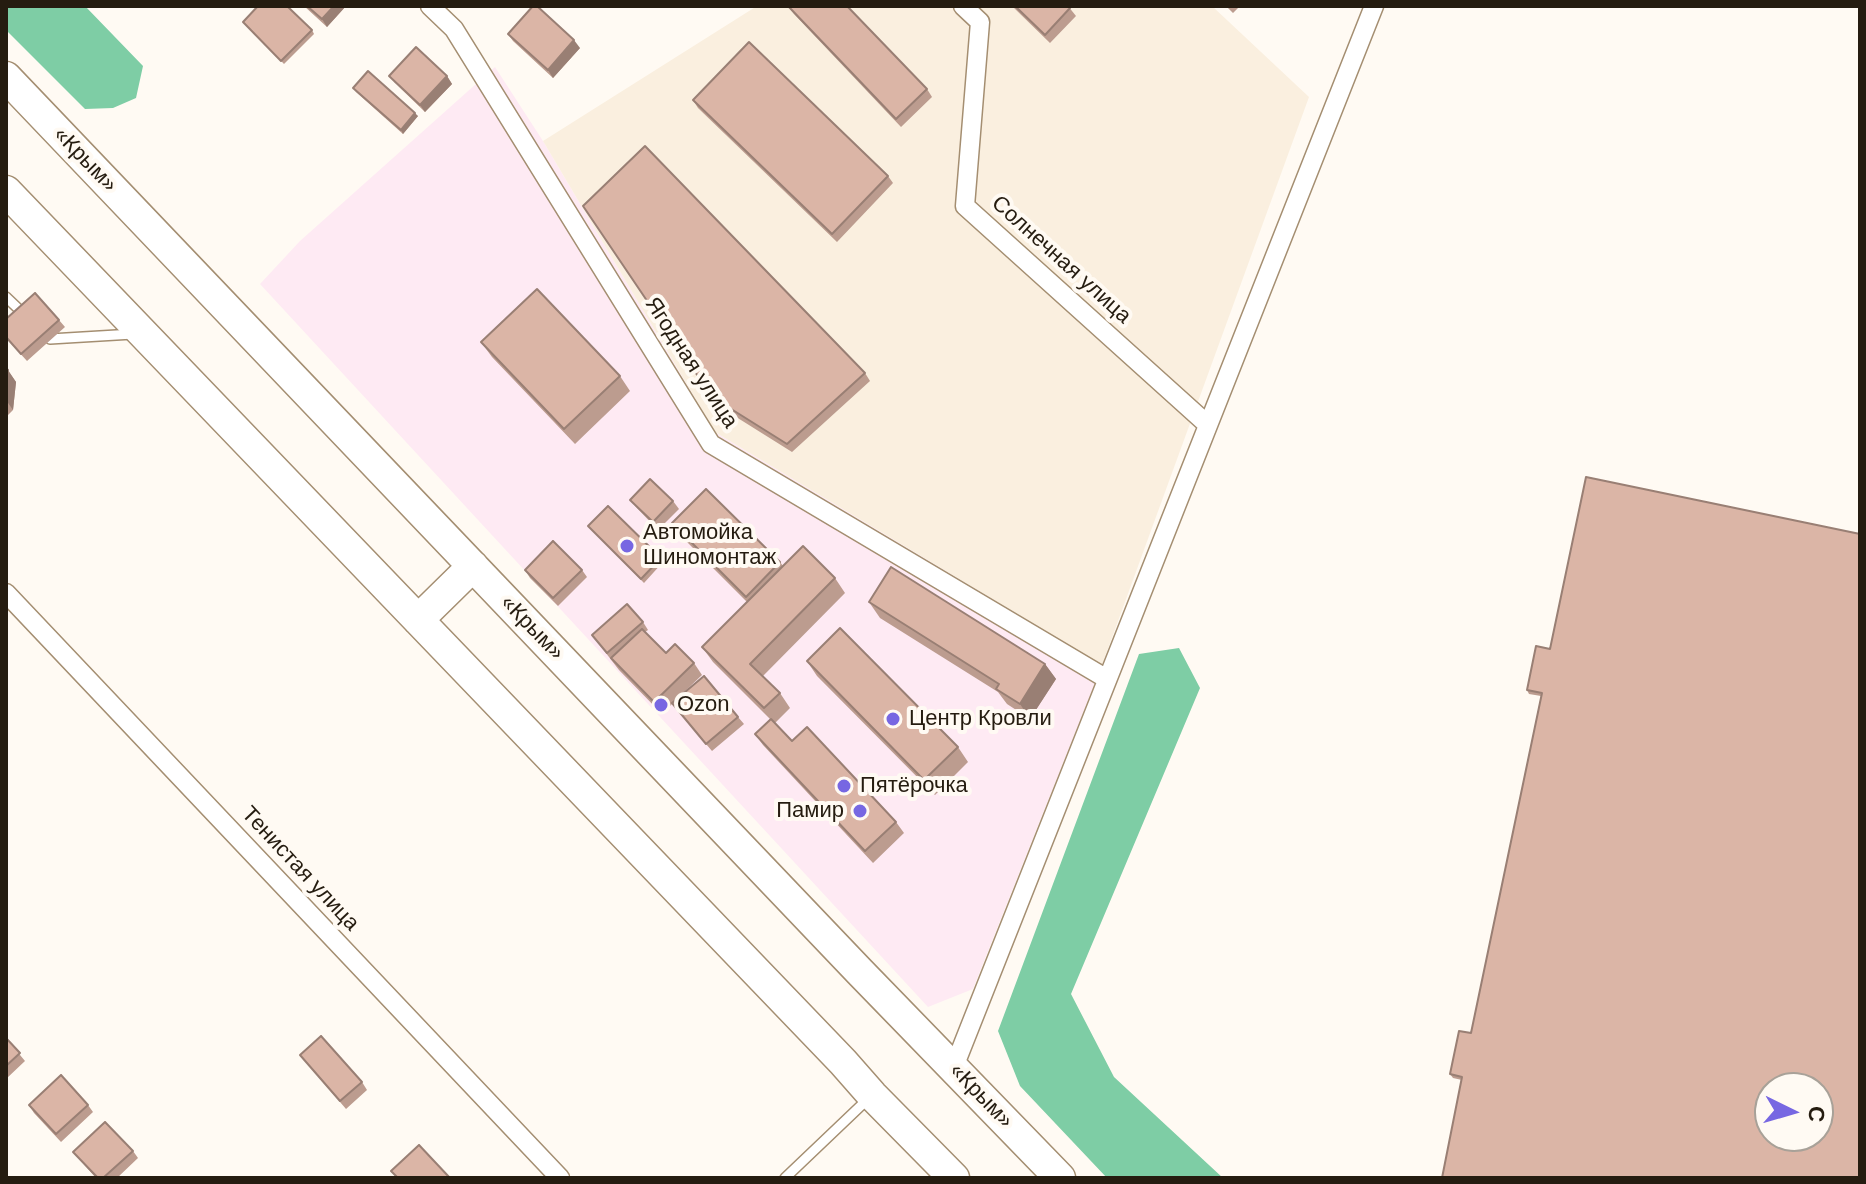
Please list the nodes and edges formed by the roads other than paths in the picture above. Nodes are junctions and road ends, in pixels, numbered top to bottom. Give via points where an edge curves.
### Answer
1 (430, 6) edge
2 (963, 6) edge
3 (1374, 6) edge
4 (6, 77) edge
5 (6, 191) edge
6 (6, 297) edge
7 (142, 333) junction
8 (1208, 425) junction
9 (473, 566) junction
10 (6, 593) edge
11 (418, 620) junction
12 (1107, 679) junction
13 (954, 1067) junction
14 (872, 1095) junction
15 (560, 1178) edge
16 (785, 1178) edge
17 (954, 1178) edge
18 (1060, 1178) edge

1 - 12 street, Ягодная улица via 454,29 711,444
2 - 8 street, Солнечная улица via 980,22 965,206
3 - 8 street
4 - 9 main road, «Крым»
5 - 7 main road
6 - 7 lane via 50,339
7 - 11 main road
8 - 12 street
9 - 11 main road
9 - 13 main road, «Крым»
10 - 15 street, Тенистая улица
11 - 14 main road
12 - 13 street
13 - 18 main road, «Крым»
14 - 16 lane
14 - 17 main road

